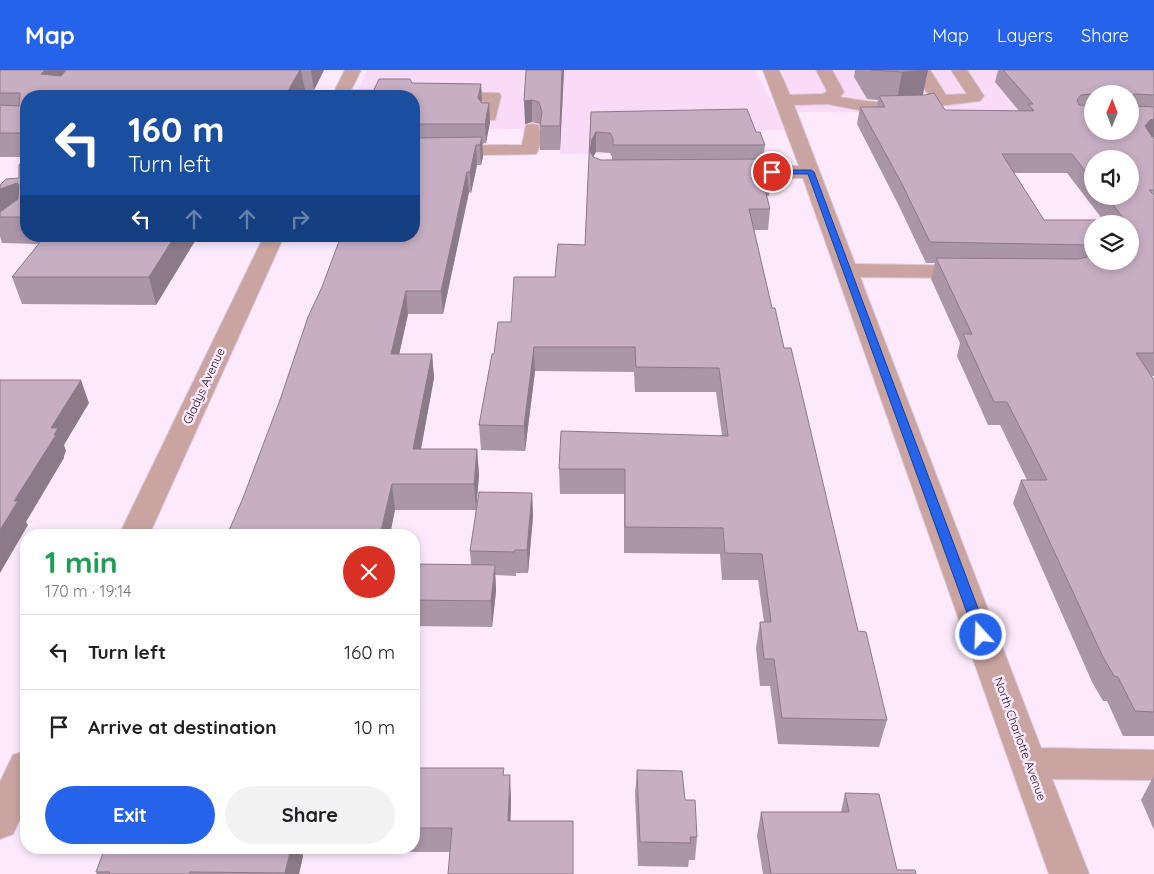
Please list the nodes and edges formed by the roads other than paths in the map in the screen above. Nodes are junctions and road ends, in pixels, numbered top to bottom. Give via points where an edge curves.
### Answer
1 (352, 70) edge
2 (771, 70) edge
3 (824, 70) edge
4 (922, 70) edge
5 (959, 70) edge
6 (343, 90) edge
7 (420, 96) edge
8 (827, 99) junction
9 (784, 100) junction
10 (937, 101) junction
11 (489, 116) edge
12 (532, 129) dead end
13 (420, 151) edge
14 (721, 172) edge
15 (811, 172) junction
16 (271, 242) edge
17 (847, 270) junction
18 (993, 272) edge
19 (137, 529) edge
20 (1028, 763) junction
21 (1154, 765) edge
22 (20, 779) edge
23 (0, 822) edge
24 (1069, 874) edge

1 - 6 street
2 - 9 street, North Charlotte Avenue
3 - 8 street via 836,92
4 - 10 street via 938,96
5 - 10 street via 976,96 967,100
7 - 11 street via 493,96
8 - 9 street
8 - 10 street via 869,107 921,106
9 - 15 street, North Charlotte Avenue
12 - 13 street via 530,150
14 - 15 street
15 - 17 street, North Charlotte Avenue
16 - 19 street, Gladys Avenue
17 - 18 street
17 - 20 street, North Charlotte Avenue
20 - 21 street
20 - 24 street, North Charlotte Avenue
22 - 23 street

